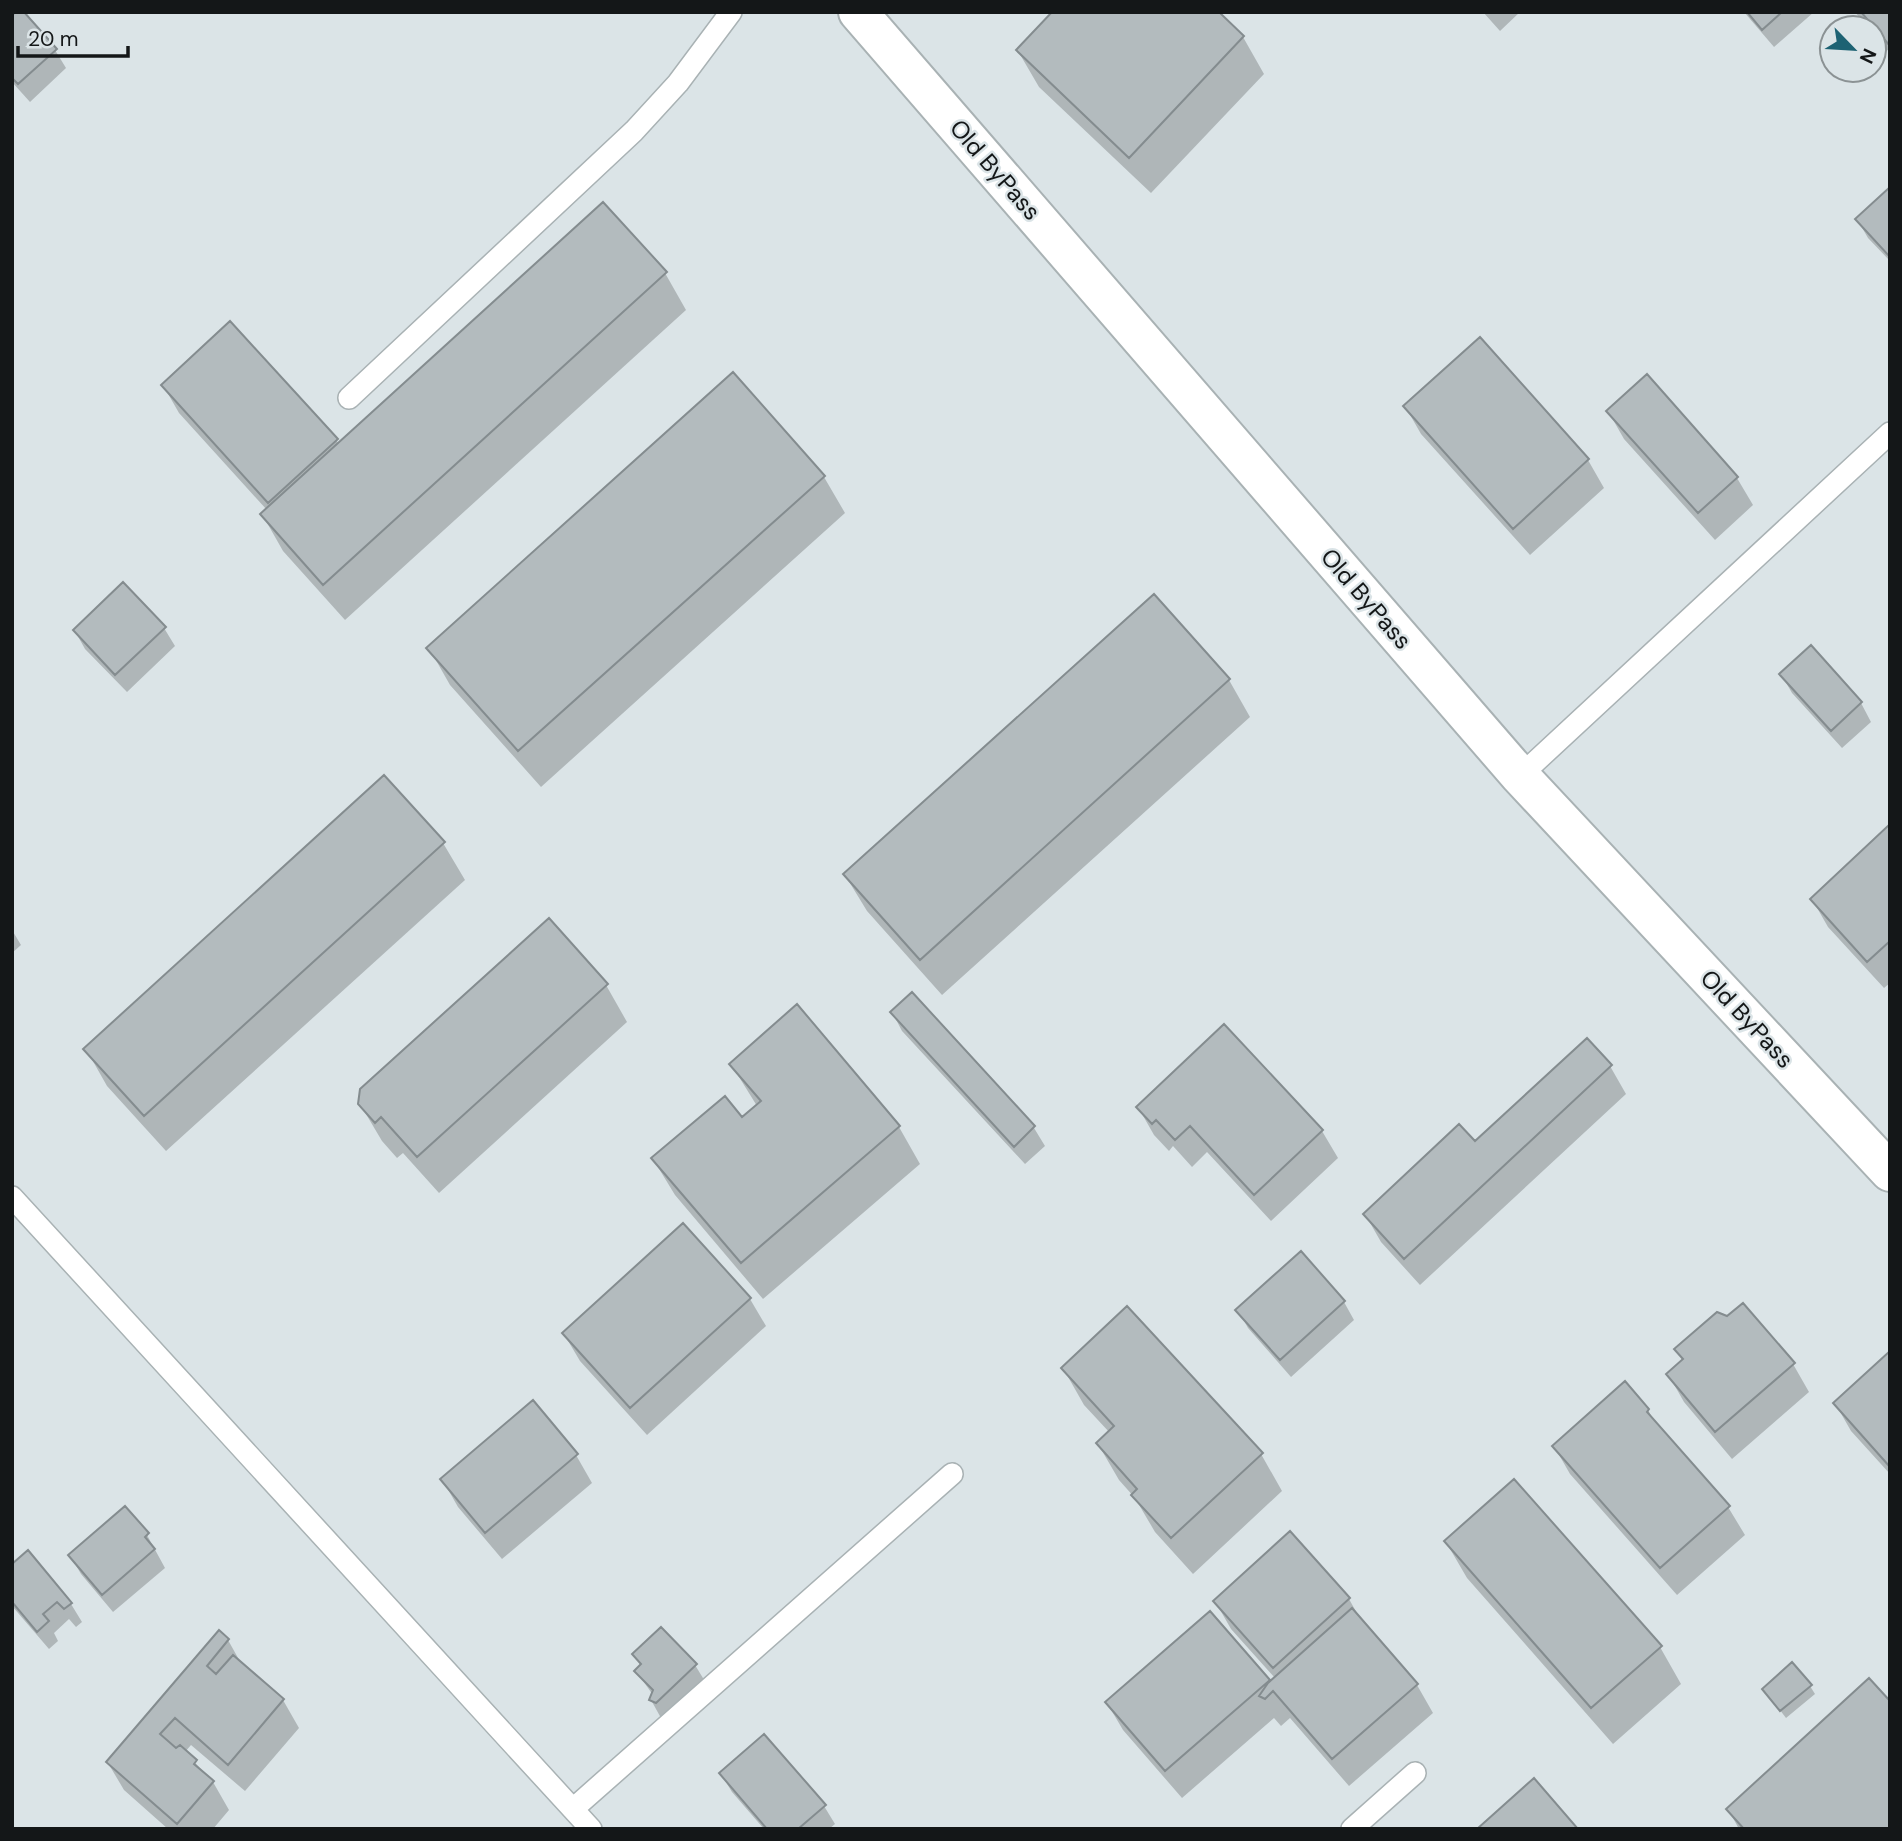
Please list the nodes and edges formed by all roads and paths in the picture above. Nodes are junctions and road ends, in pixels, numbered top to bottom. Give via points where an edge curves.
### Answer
1 (731, 12) edge
2 (858, 12) edge
3 (349, 398) dead end
4 (1890, 433) edge
5 (1520, 776) junction
6 (1890, 1172) edge
7 (12, 1198) edge
8 (952, 1474) dead end
9 (1415, 1773) dead end
10 (573, 1809) junction
11 (591, 1829) edge
12 (1352, 1829) edge

1 - 3 lane via 678,83 634,131
2 - 5 main road, Old ByPass
4 - 5 lane
5 - 6 main road, Old ByPass
7 - 10 lane
8 - 10 lane
9 - 12 lane
10 - 11 lane

